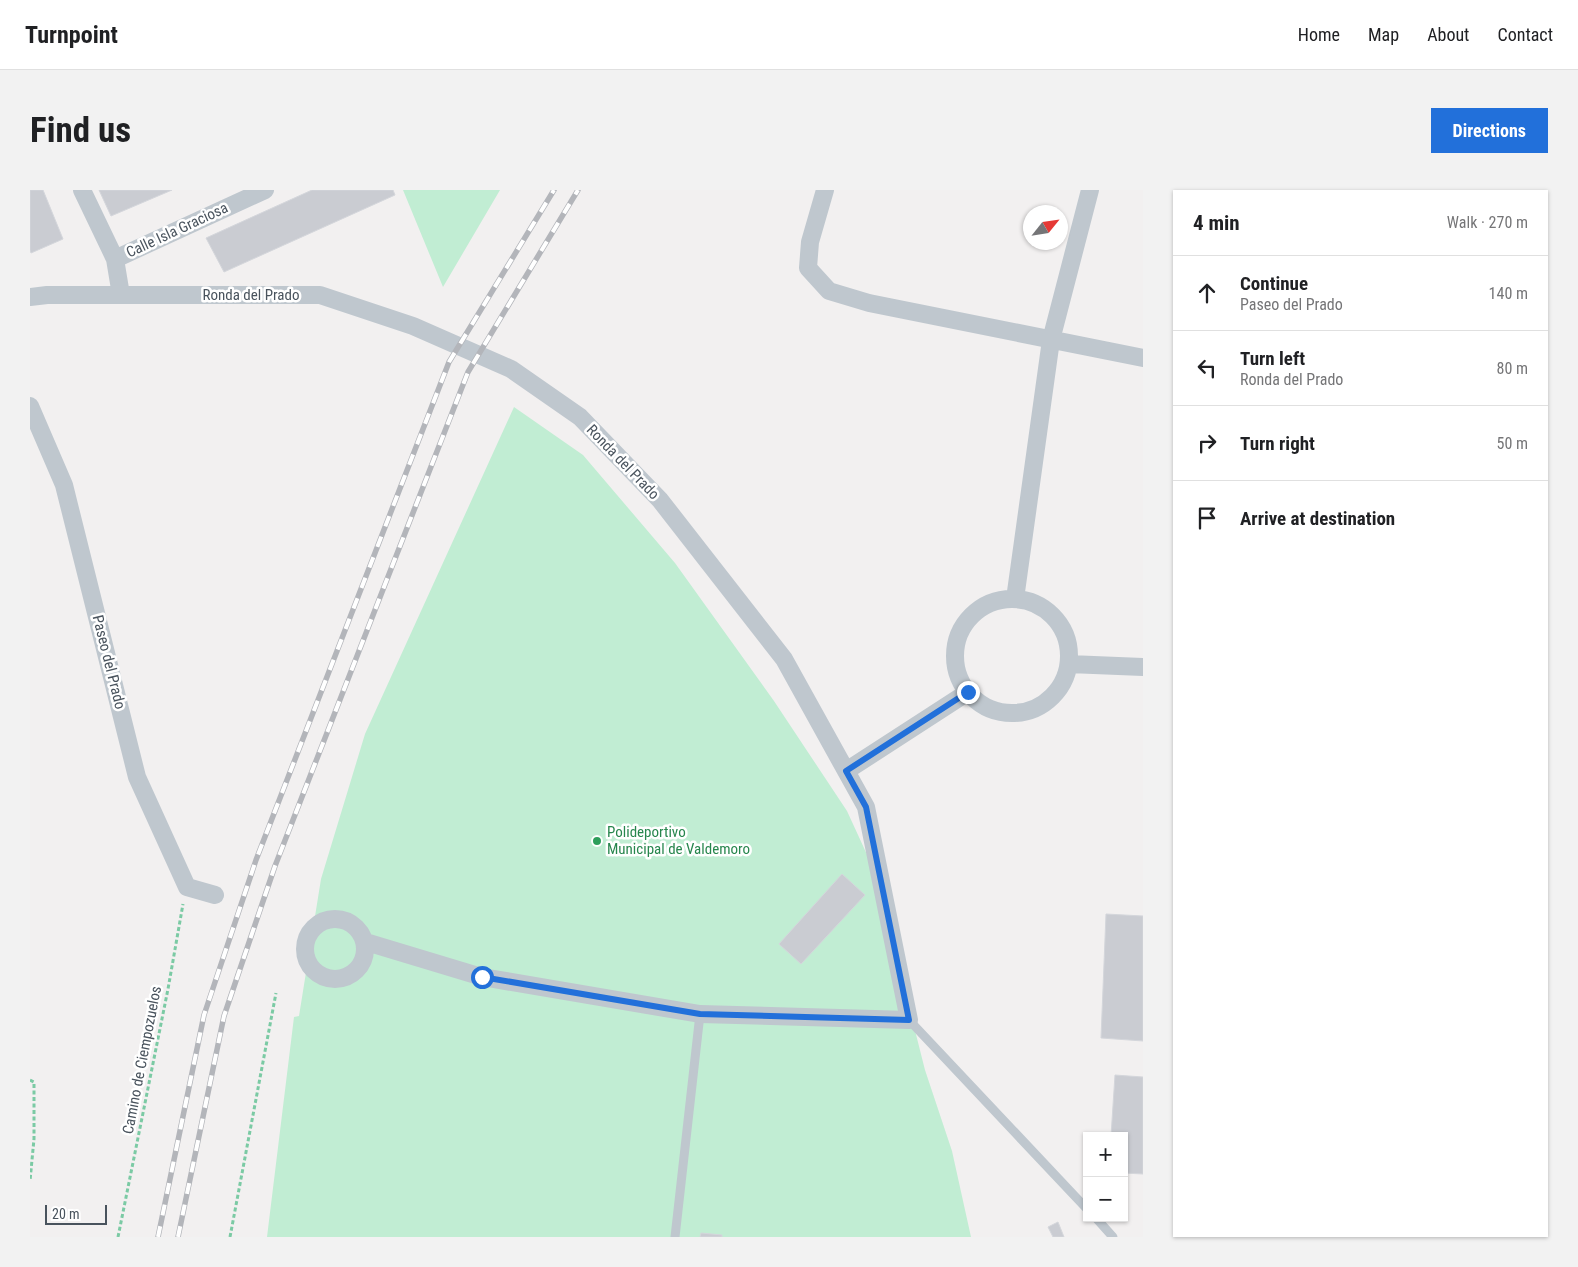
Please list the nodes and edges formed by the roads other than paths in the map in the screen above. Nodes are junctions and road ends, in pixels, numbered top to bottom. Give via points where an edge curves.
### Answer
1 (82, 190) edge
2 (266, 190) edge
3 (825, 190) edge
4 (1090, 190) edge
5 (115, 258) junction
6 (121, 295) junction
7 (30, 297) edge
8 (1051, 340) junction
9 (1143, 358) edge
10 (30, 406) edge
11 (1014, 599) junction
12 (1069, 664) junction
13 (1143, 667) edge
14 (968, 692) junction
15 (846, 771) junction
16 (216, 896) dead end
17 (366, 942) dead end
18 (700, 1014) junction
19 (909, 1020) junction
20 (1083, 1205) edge
21 (1100, 1222) edge
22 (675, 1237) edge
23 (1113, 1237) edge

1 - 5 street
2 - 5 street, Calle Isla Graciosa
3 - 8 street via 810,242 808,268 829,291 869,303
4 - 8 street
5 - 6 street
6 - 7 street, Ronda del Prado
6 - 15 street, Ronda del Prado via 320,295 413,326 511,369 580,417 660,500 784,659
8 - 9 street
8 - 11 street
10 - 16 street, Paseo del Prado via 64,485 138,777 187,887
11 - 12 street via 1032,603 1048,612 1060,626 1068,644
11 - 14 street via 980,609 966,622 958,638 955,657 958,674
12 - 13 street
12 - 14 street via 1064,682 1053,697 1037,708 1018,714 999,712 981,704
14 - 15 street
15 - 19 street, Ronda del Prado via 866,807
17 - 18 street via 482,977
18 - 19 street
18 - 22 lane
19 - 20 lane
21 - 23 lane

